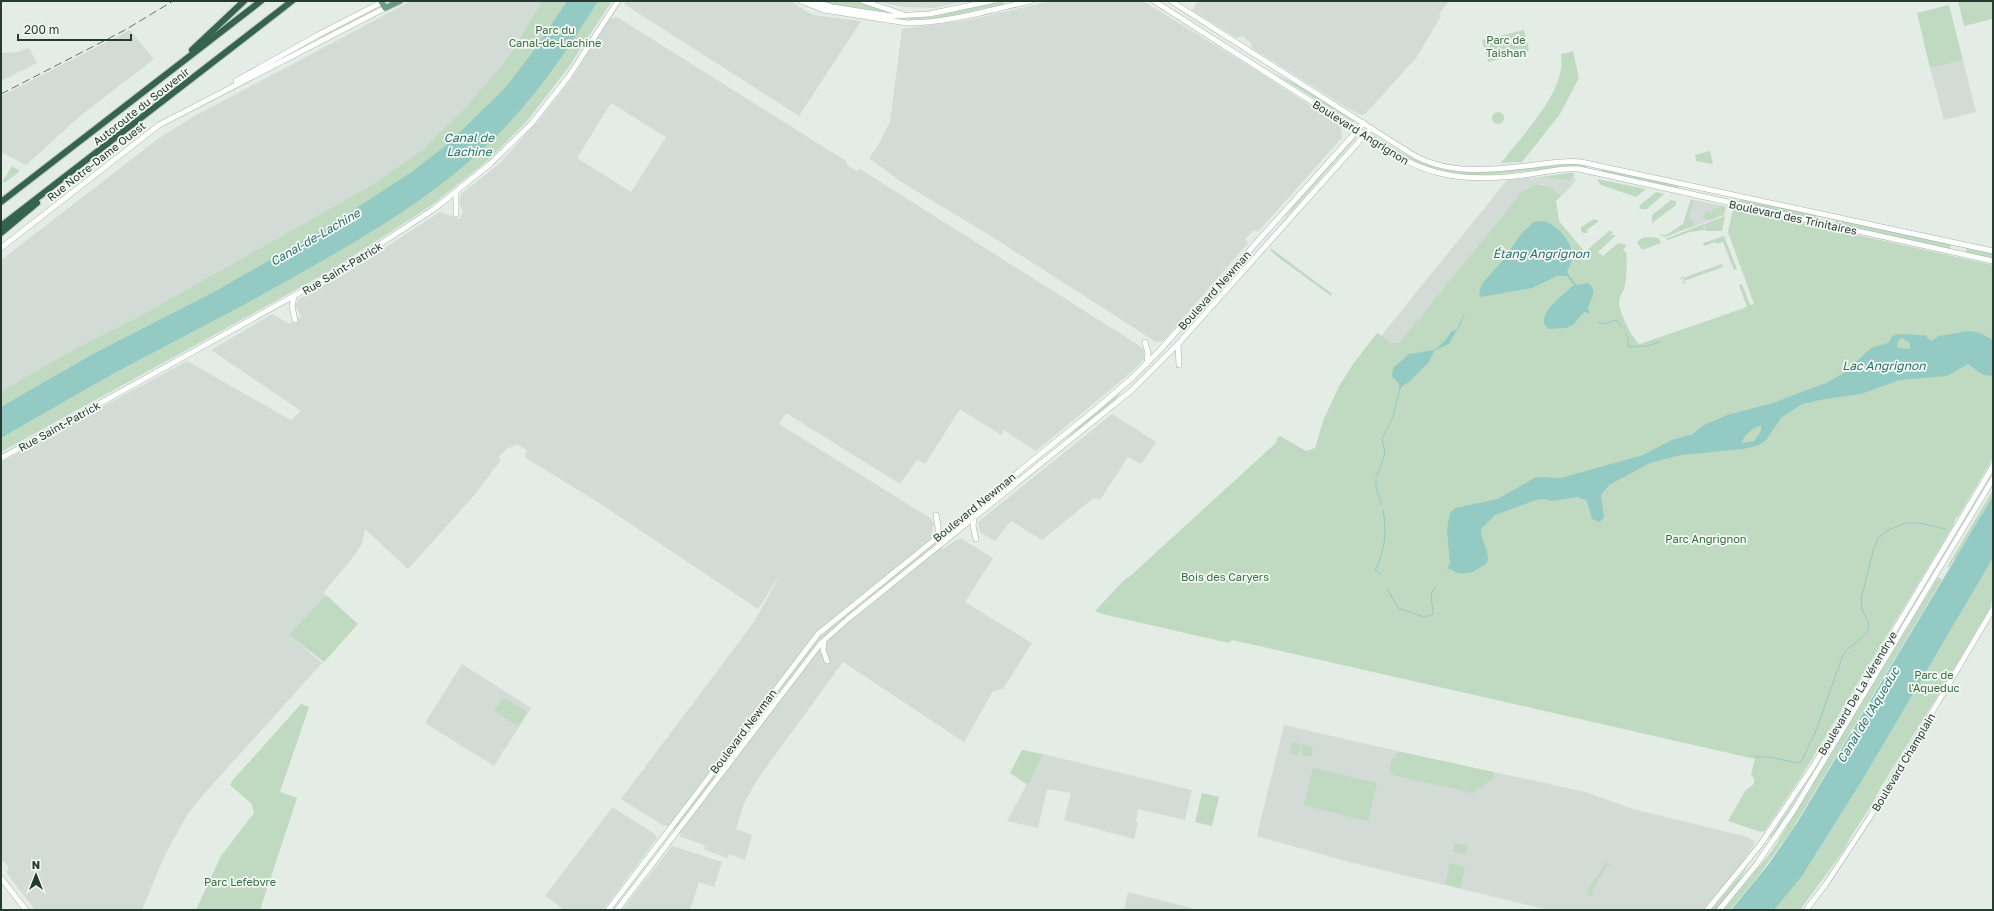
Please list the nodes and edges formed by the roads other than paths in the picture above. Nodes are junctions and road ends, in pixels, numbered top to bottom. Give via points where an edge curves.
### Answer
1 (244, 1) edge
2 (261, 1) edge
3 (292, 1) edge
4 (383, 1) edge
5 (400, 1) edge
6 (618, 1) edge
7 (801, 1) edge
8 (815, 1) edge
9 (863, 1) edge
10 (991, 1) edge
11 (1030, 1) edge
12 (1154, 1) edge
13 (1171, 1) edge
14 (390, 3) edge
15 (385, 8) junction
16 (909, 16) junction
17 (174, 68) junction
18 (208, 98) junction
19 (1364, 123) junction
20 (1371, 128) junction
21 (1358, 130) junction
22 (1365, 135) junction
23 (1595, 164) joint
24 (1594, 172) joint
25 (71, 173) junction
26 (456, 193) junction
27 (1, 202) edge
28 (456, 214) dead end
29 (1, 226) edge
30 (1, 233) edge
31 (1, 248) edge
32 (1993, 251) edge
33 (1993, 260) edge
34 (294, 296) junction
35 (295, 320) dead end
36 (1145, 342) dead end
37 (1178, 344) junction
38 (1147, 364) junction
39 (1179, 365) dead end
40 (1, 458) edge
41 (1993, 466) edge
42 (1993, 480) edge
43 (936, 515) dead end
44 (974, 518) junction
45 (938, 536) junction
46 (976, 538) dead end
47 (1993, 609) edge
48 (824, 640) junction
49 (827, 661) dead end
50 (1, 878) edge
51 (26, 910) edge
52 (608, 910) edge
53 (617, 910) edge
54 (1707, 910) edge
55 (1719, 910) edge
56 (1806, 910) edge

1 - 17 highway
2 - 17 highway, Autoroute du Souvenir
3 - 25 highway, Autoroute du Souvenir
4 - 15 main road
4 - 18 main road, Rue Notre-Dame Ouest via 310,39
5 - 14 main road, Rue Notre-Dame Ouest
6 - 26 main road, Rue Saint-Patrick via 545,107 502,153
7 - 11 main road via 824,10 907,23 942,21
8 - 16 main road via 884,15
9 - 16 main road
10 - 16 main road via 937,13
12 - 21 main road, Boulevard Angrignon
13 - 19 main road, Boulevard Angrignon
14 - 15 main road, Rue Notre-Dame Ouest
15 - 18 main road, Rue Notre-Dame Ouest
17 - 27 highway, Autoroute du Souvenir
18 - 31 main road, Rue Notre-Dame Ouest via 150,131
19 - 20 main road, Boulevard Angrignon
19 - 21 main road, Boulevard Newman
20 - 22 main road, Boulevard Newman
20 - 23 main road, Boulevard Angrignon via 1425,162 1447,168 1510,168 1568,161
21 - 22 main road, Boulevard Angrignon
21 - 38 main road, Boulevard Newman
22 - 24 main road, Boulevard Angrignon via 1416,166 1446,176 1496,176 1567,169
22 - 37 main road, Boulevard Newman
23 - 32 main road, Boulevard des Trinitaires
24 - 33 main road, Boulevard des Trinitaires
25 - 29 highway, Autoroute du Souvenir
25 - 30 highway
26 - 28 main road
26 - 34 main road, Rue Saint-Patrick via 338,272
34 - 35 main road via 292,306
34 - 40 main road, Rue Saint-Patrick
36 - 38 main road
37 - 39 main road
37 - 44 main road, Boulevard Newman via 1132,390
38 - 45 main road, Boulevard Newman via 1115,394
41 - 54 main road, Boulevard De La Vérendrye via 1809,772 1760,845
42 - 55 main road, Boulevard De La Vérendrye via 1794,810 1756,865
43 - 45 main road
44 - 46 main road
44 - 48 main road, Boulevard Newman
45 - 52 main road, Boulevard Newman via 813,640
47 - 56 main road, Boulevard Champlain via 1872,813
48 - 49 main road via 823,650
48 - 53 main road, Boulevard Newman
50 - 51 main road

